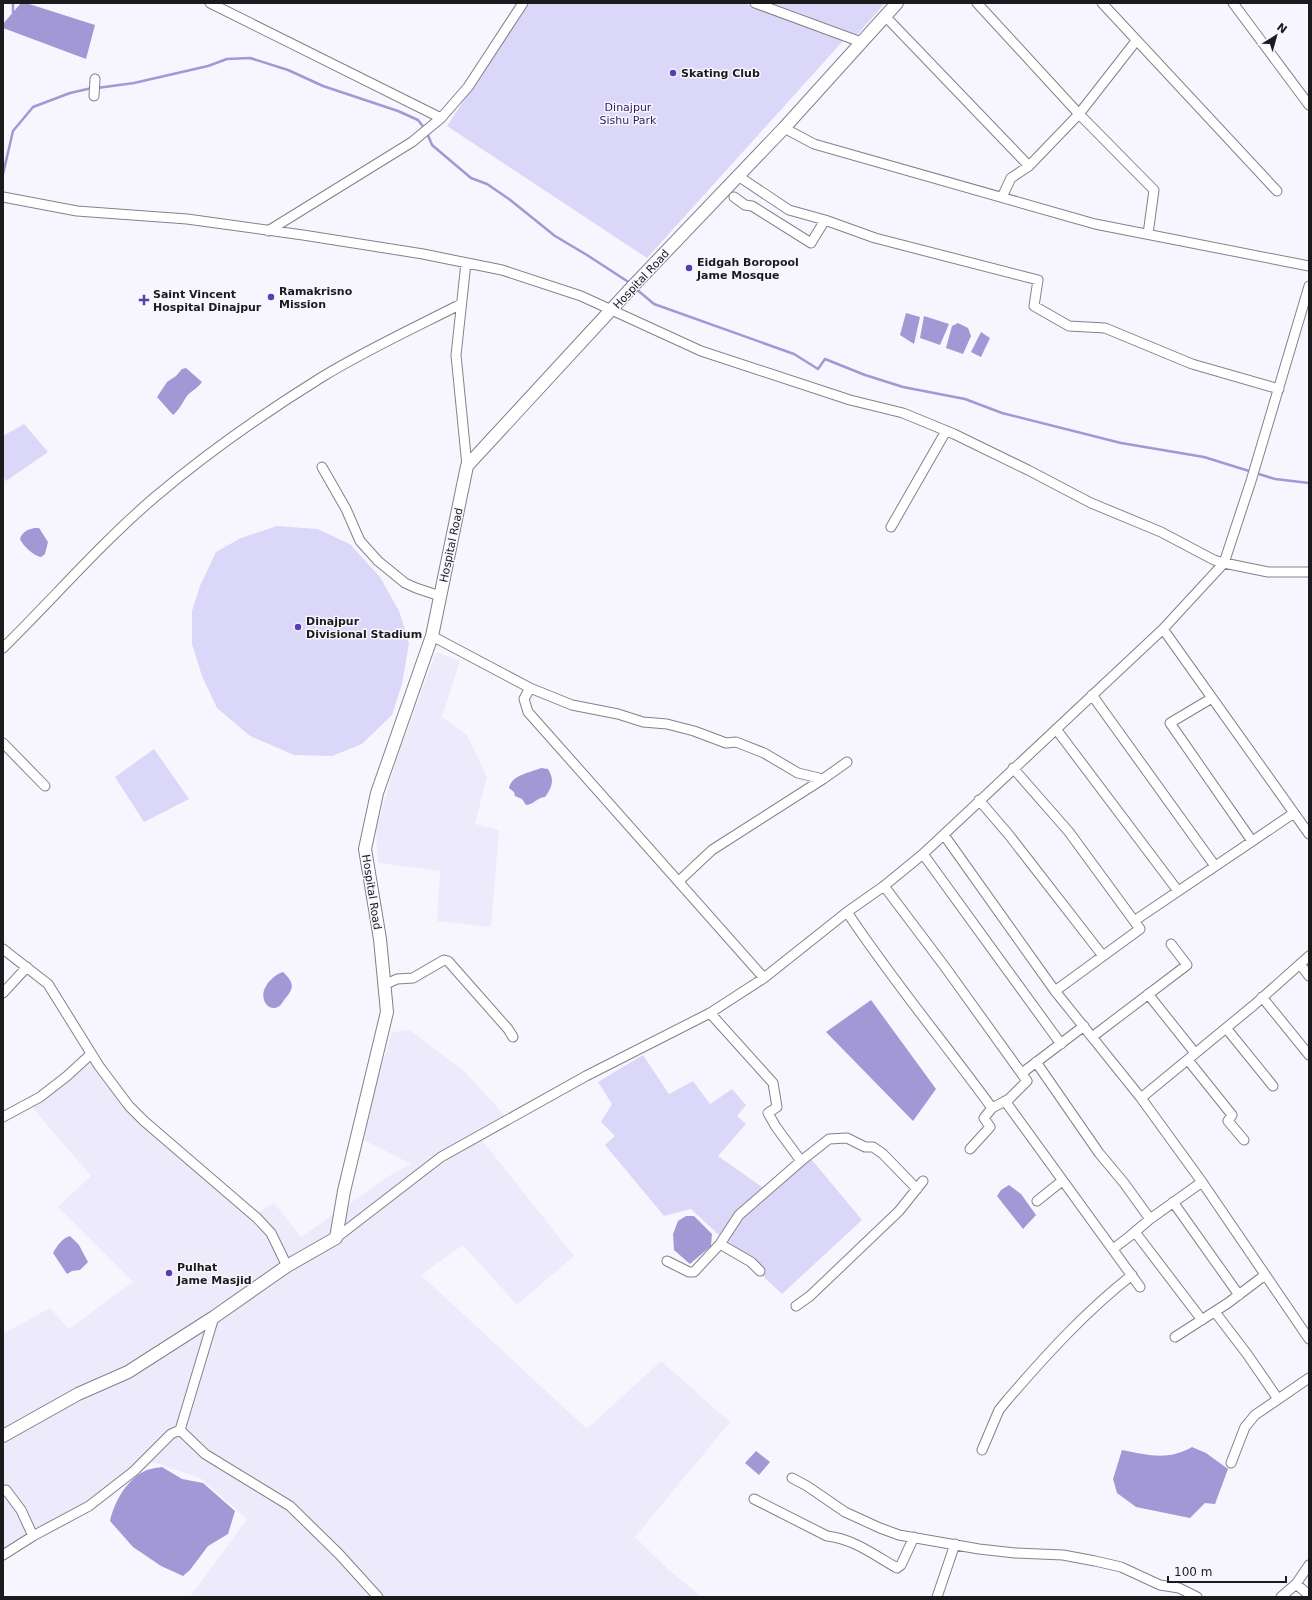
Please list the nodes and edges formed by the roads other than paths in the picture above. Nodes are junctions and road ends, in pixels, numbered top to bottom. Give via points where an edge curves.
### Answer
1 (210, 3) edge
2 (523, 3) edge
3 (755, 3) edge
4 (897, 3) edge
5 (977, 3) edge
6 (1102, 3) edge
7 (1233, 3) edge
8 (885, 16) junction
9 (1136, 41) junction
10 (861, 42) junction
11 (95, 79) dead end
12 (94, 96) dead end
13 (1309, 105) edge
14 (1079, 114) junction
15 (439, 120) junction
16 (784, 128) junction
17 (1029, 166) junction
18 (738, 176) junction
19 (1277, 191) dead end
20 (3, 197) edge
21 (734, 197) dead end
22 (1002, 197) junction
23 (824, 220) junction
24 (268, 230) junction
25 (1148, 234) junction
26 (466, 263) junction
27 (1309, 266) edge
28 (1309, 286) edge
29 (461, 304) junction
30 (612, 310) junction
31 (1279, 389) junction
32 (946, 431) junction
33 (467, 466) junction
34 (322, 467) dead end
35 (891, 527) dead end
36 (1224, 563) junction
37 (1309, 572) edge
38 (440, 596) junction
39 (1163, 629) junction
40 (432, 636) junction
41 (3, 648) edge
42 (530, 688) junction
43 (1092, 695) junction
44 (1212, 698) junction
45 (1056, 729) junction
46 (3, 744) edge
47 (847, 762) dead end
48 (1013, 768) junction
49 (823, 779) junction
50 (45, 786) dead end
51 (979, 800) junction
52 (1294, 813) junction
53 (1309, 834) edge
54 (944, 835) junction
55 (1252, 841) junction
56 (923, 854) junction
57 (1216, 866) junction
58 (679, 881) junction
59 (884, 886) junction
60 (1178, 892) junction
61 (847, 912) junction
62 (1134, 921) junction
63 (1171, 944) dead end
64 (3, 949) edge
65 (1103, 956) junction
66 (1309, 956) edge
67 (1300, 964) junction
68 (27, 967) junction
69 (1309, 976) edge
70 (764, 978) junction
71 (384, 986) junction
72 (1055, 991) junction
73 (3, 993) edge
74 (1148, 994) junction
75 (1262, 997) junction
76 (710, 1013) junction
77 (1084, 1026) junction
78 (1226, 1028) junction
79 (512, 1037) dead end
80 (1092, 1037) junction
81 (1060, 1044) junction
82 (91, 1054) junction
83 (1309, 1055) edge
84 (1191, 1056) junction
85 (1036, 1062) junction
86 (1022, 1073) junction
87 (1273, 1086) dead end
88 (1141, 1098) junction
89 (1005, 1101) junction
90 (992, 1108) junction
91 (3, 1117) edge
92 (1244, 1140) dead end
93 (970, 1149) dead end
94 (801, 1160) junction
95 (923, 1181) dead end
96 (1062, 1181) junction
97 (1202, 1182) junction
98 (917, 1189) junction
99 (1037, 1201) dead end
100 (1173, 1202) junction
101 (1150, 1219) junction
102 (1135, 1232) junction
103 (336, 1238) junction
104 (720, 1244) junction
105 (1113, 1249) junction
106 (667, 1261) dead end
107 (287, 1266) junction
108 (760, 1271) dead end
109 (1132, 1275) junction
110 (1265, 1275) junction
111 (1140, 1287) dead end
112 (1239, 1295) junction
113 (796, 1306) dead end
114 (1215, 1312) junction
115 (214, 1317) junction
116 (1202, 1320) junction
117 (1175, 1337) dead end
118 (1309, 1339) edge
119 (1309, 1378) edge
120 (1278, 1399) junction
121 (180, 1430) junction
122 (3, 1436) edge
123 (982, 1450) dead end
124 (1231, 1462) dead end
125 (792, 1478) dead end
126 (6, 1490) dead end
127 (754, 1499) dead end
128 (33, 1536) junction
129 (914, 1537) junction
130 (955, 1544) junction
131 (3, 1555) edge
132 (1309, 1565) edge
133 (1296, 1584) junction
134 (1309, 1595) edge
135 (378, 1597) edge
136 (936, 1597) edge
137 (1197, 1597) edge
138 (1281, 1597) edge

1 - 15 street
2 - 15 street via 468,87
3 - 10 street
4 - 8 main road, Hospital Road
5 - 14 street
6 - 9 street
7 - 13 street
8 - 10 main road, Hospital Road
8 - 17 street
9 - 14 street
9 - 19 street
10 - 16 main road, Hospital Road
11 - 12 street
14 - 17 street
14 - 25 street via 1154,190
15 - 24 street via 412,142
16 - 18 main road, Hospital Road
16 - 22 street via 814,144
17 - 22 street via 1011,178
18 - 23 street via 789,210
18 - 30 main road, Hospital Road
20 - 24 street via 77,211 188,219
21 - 23 street via 811,243
22 - 25 street via 1095,224
23 - 31 street via 875,238 1038,280 1034,306 1069,326 1105,328 1192,364
24 - 26 street
25 - 27 street
26 - 29 street
26 - 30 street via 502,270 581,296
28 - 31 street
29 - 33 street via 456,355
29 - 41 street via 322,377 212,452 160,493 106,541
30 - 32 street via 701,351 850,400 903,413
30 - 33 main road, Hospital Road
31 - 36 street
32 - 35 street
32 - 36 street via 1091,503
33 - 38 main road, Hospital Road
34 - 38 street via 346,509 360,541 378,561 404,583
36 - 37 street via 1268,572
36 - 39 street
38 - 40 main road, Hospital Road
39 - 43 street
39 - 44 street
40 - 42 street
40 - 71 main road, Hospital Road via 378,793 365,849 380,939
42 - 49 street via 572,705 643,722 667,724 726,743 736,742 798,773
42 - 58 street via 524,699 528,712
43 - 45 street
43 - 57 street
44 - 52 street
44 - 55 street via 1170,723
45 - 48 street
45 - 60 street
46 - 50 street
47 - 49 street
48 - 51 street
48 - 62 street via 1068,832
49 - 58 street via 712,850
51 - 54 street
51 - 65 street
52 - 53 street
52 - 55 street
54 - 56 street
54 - 72 street
55 - 57 street
56 - 59 street
56 - 81 street
57 - 60 street
58 - 70 street
59 - 61 street
59 - 86 street
60 - 62 street
61 - 70 street
61 - 90 street
62 - 65 street via 1140,929
63 - 74 street via 1187,965
64 - 68 street
65 - 72 street
66 - 67 street
67 - 69 street
67 - 75 street
68 - 73 street
68 - 82 street via 48,984
70 - 76 street
71 - 79 street via 397,979 413,978 444,960 448,961 508,1029
71 - 103 main road, Hospital Road via 387,1012 344,1191
72 - 77 street
74 - 80 street
74 - 84 street
75 - 78 street
75 - 83 street
76 - 94 street via 773,1083 777,1107 768,1113
76 - 103 street via 586,1076 441,1157
77 - 80 street
77 - 81 street
78 - 84 street
78 - 87 street
80 - 88 street
81 - 85 street
82 - 91 street via 40,1097
82 - 107 street via 129,1106 144,1121 271,1233
84 - 88 street
84 - 92 street via 1232,1116 1228,1121
85 - 86 street
85 - 101 street via 1099,1153
86 - 89 street via 1027,1081
88 - 97 street
89 - 90 street
89 - 96 street
90 - 93 street via 984,1118 990,1127
94 - 98 street via 829,1139 847,1138 883,1154
94 - 104 street via 739,1215
95 - 98 street
96 - 99 street
96 - 105 street
97 - 100 street
97 - 110 street
98 - 113 street via 899,1210 810,1296
100 - 101 street
100 - 112 street
101 - 102 street
102 - 105 street
102 - 116 street
103 - 107 main road
104 - 106 street via 694,1272
104 - 108 street via 751,1262
105 - 109 street
107 - 115 main road
109 - 111 street
109 - 123 street via 1110,1292 1008,1399 999,1410
110 - 112 street
110 - 118 street
112 - 114 street
114 - 116 street
114 - 120 street
115 - 121 street
115 - 122 main road via 128,1372 78,1394
116 - 117 street
119 - 120 street
120 - 124 street via 1255,1415 1245,1427
121 - 128 street via 171,1434 134,1471 89,1506
121 - 135 street via 204,1454 290,1506
125 - 129 street via 863,1521 899,1535
126 - 128 street via 21,1510
127 - 129 street via 827,1536 839,1537 855,1544 897,1568 901,1566
128 - 131 street
129 - 130 street
130 - 136 street
130 - 137 street via 1015,1553 1063,1555 1095,1561 1121,1568 1160,1585 1179,1588
132 - 133 street
133 - 134 street
133 - 138 street

